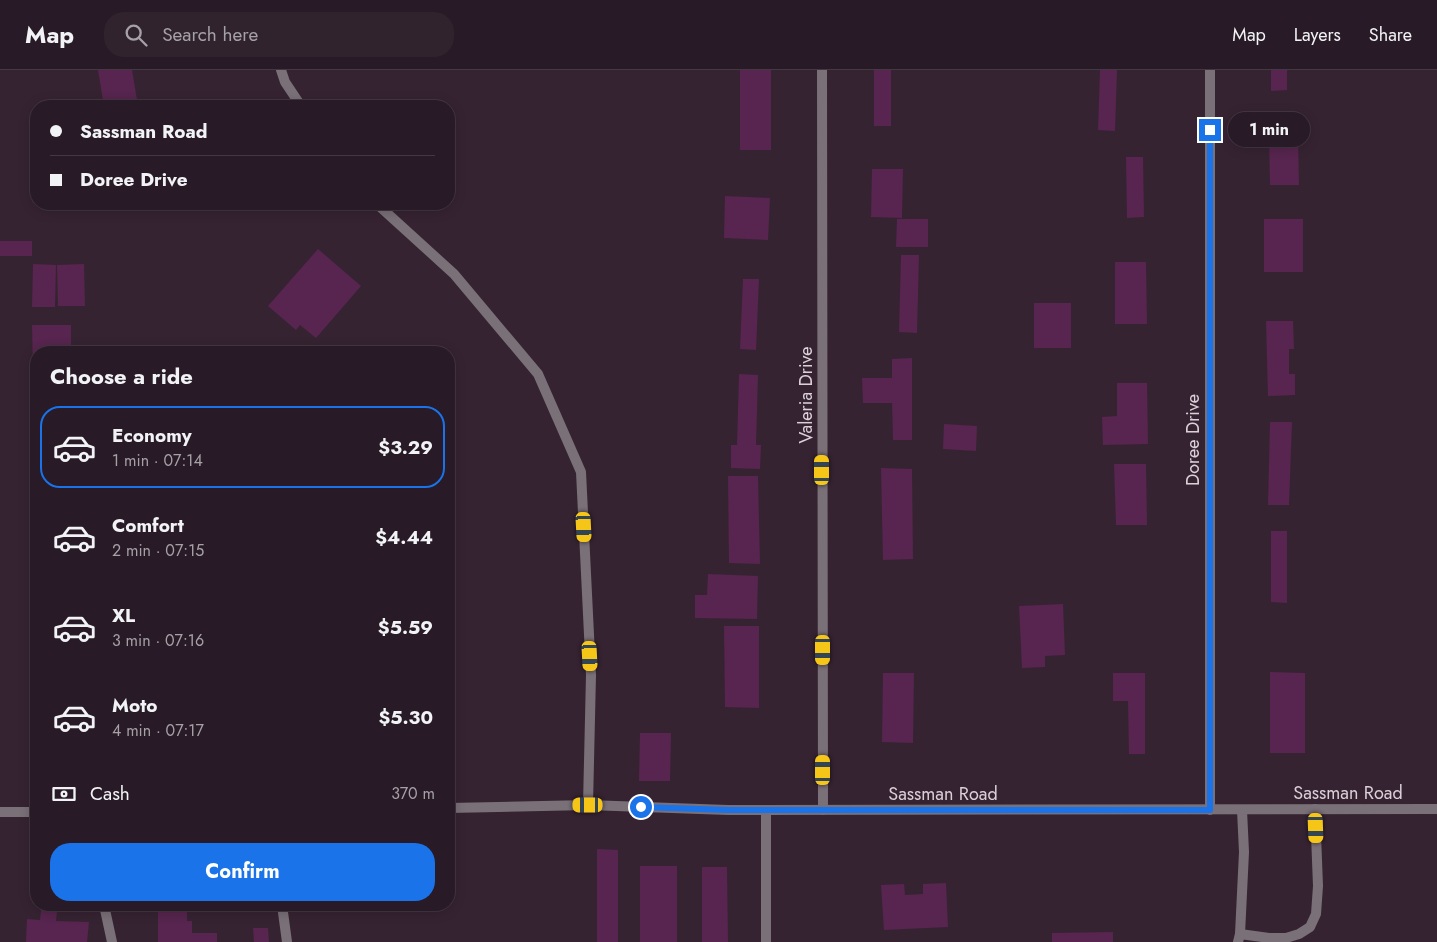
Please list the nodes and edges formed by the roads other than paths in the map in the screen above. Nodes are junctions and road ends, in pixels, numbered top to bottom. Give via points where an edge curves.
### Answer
1 (281, 70) edge
2 (822, 70) edge
3 (1210, 70) edge
4 (297, 100) edge
5 (384, 210) edge
6 (588, 805) junction
7 (455, 808) edge
8 (1315, 809) junction
9 (1437, 809) edge
10 (766, 810) junction
11 (823, 810) junction
12 (1210, 810) junction
13 (1242, 810) junction
14 (0, 812) edge
15 (30, 812) edge
16 (105, 911) edge
17 (282, 911) edge
18 (1239, 938) edge
19 (112, 942) edge
20 (287, 942) edge
21 (766, 942) edge

1 - 4 street
2 - 11 street, Valeria Drive
3 - 12 street, Doree Drive
5 - 6 street via 454,274 538,374 581,472 592,674
6 - 7 street, Sassman Road
6 - 10 street, Sassman Road
8 - 9 street, Sassman Road
8 - 13 street, Sassman Road
8 - 18 street via 1318,886 1316,914 1310,927 1286,938
10 - 11 street, Sassman Road
10 - 21 street
11 - 12 street, Sassman Road
12 - 13 street, Sassman Road
13 - 18 street via 1244,852
14 - 15 street
16 - 19 street
17 - 20 street

